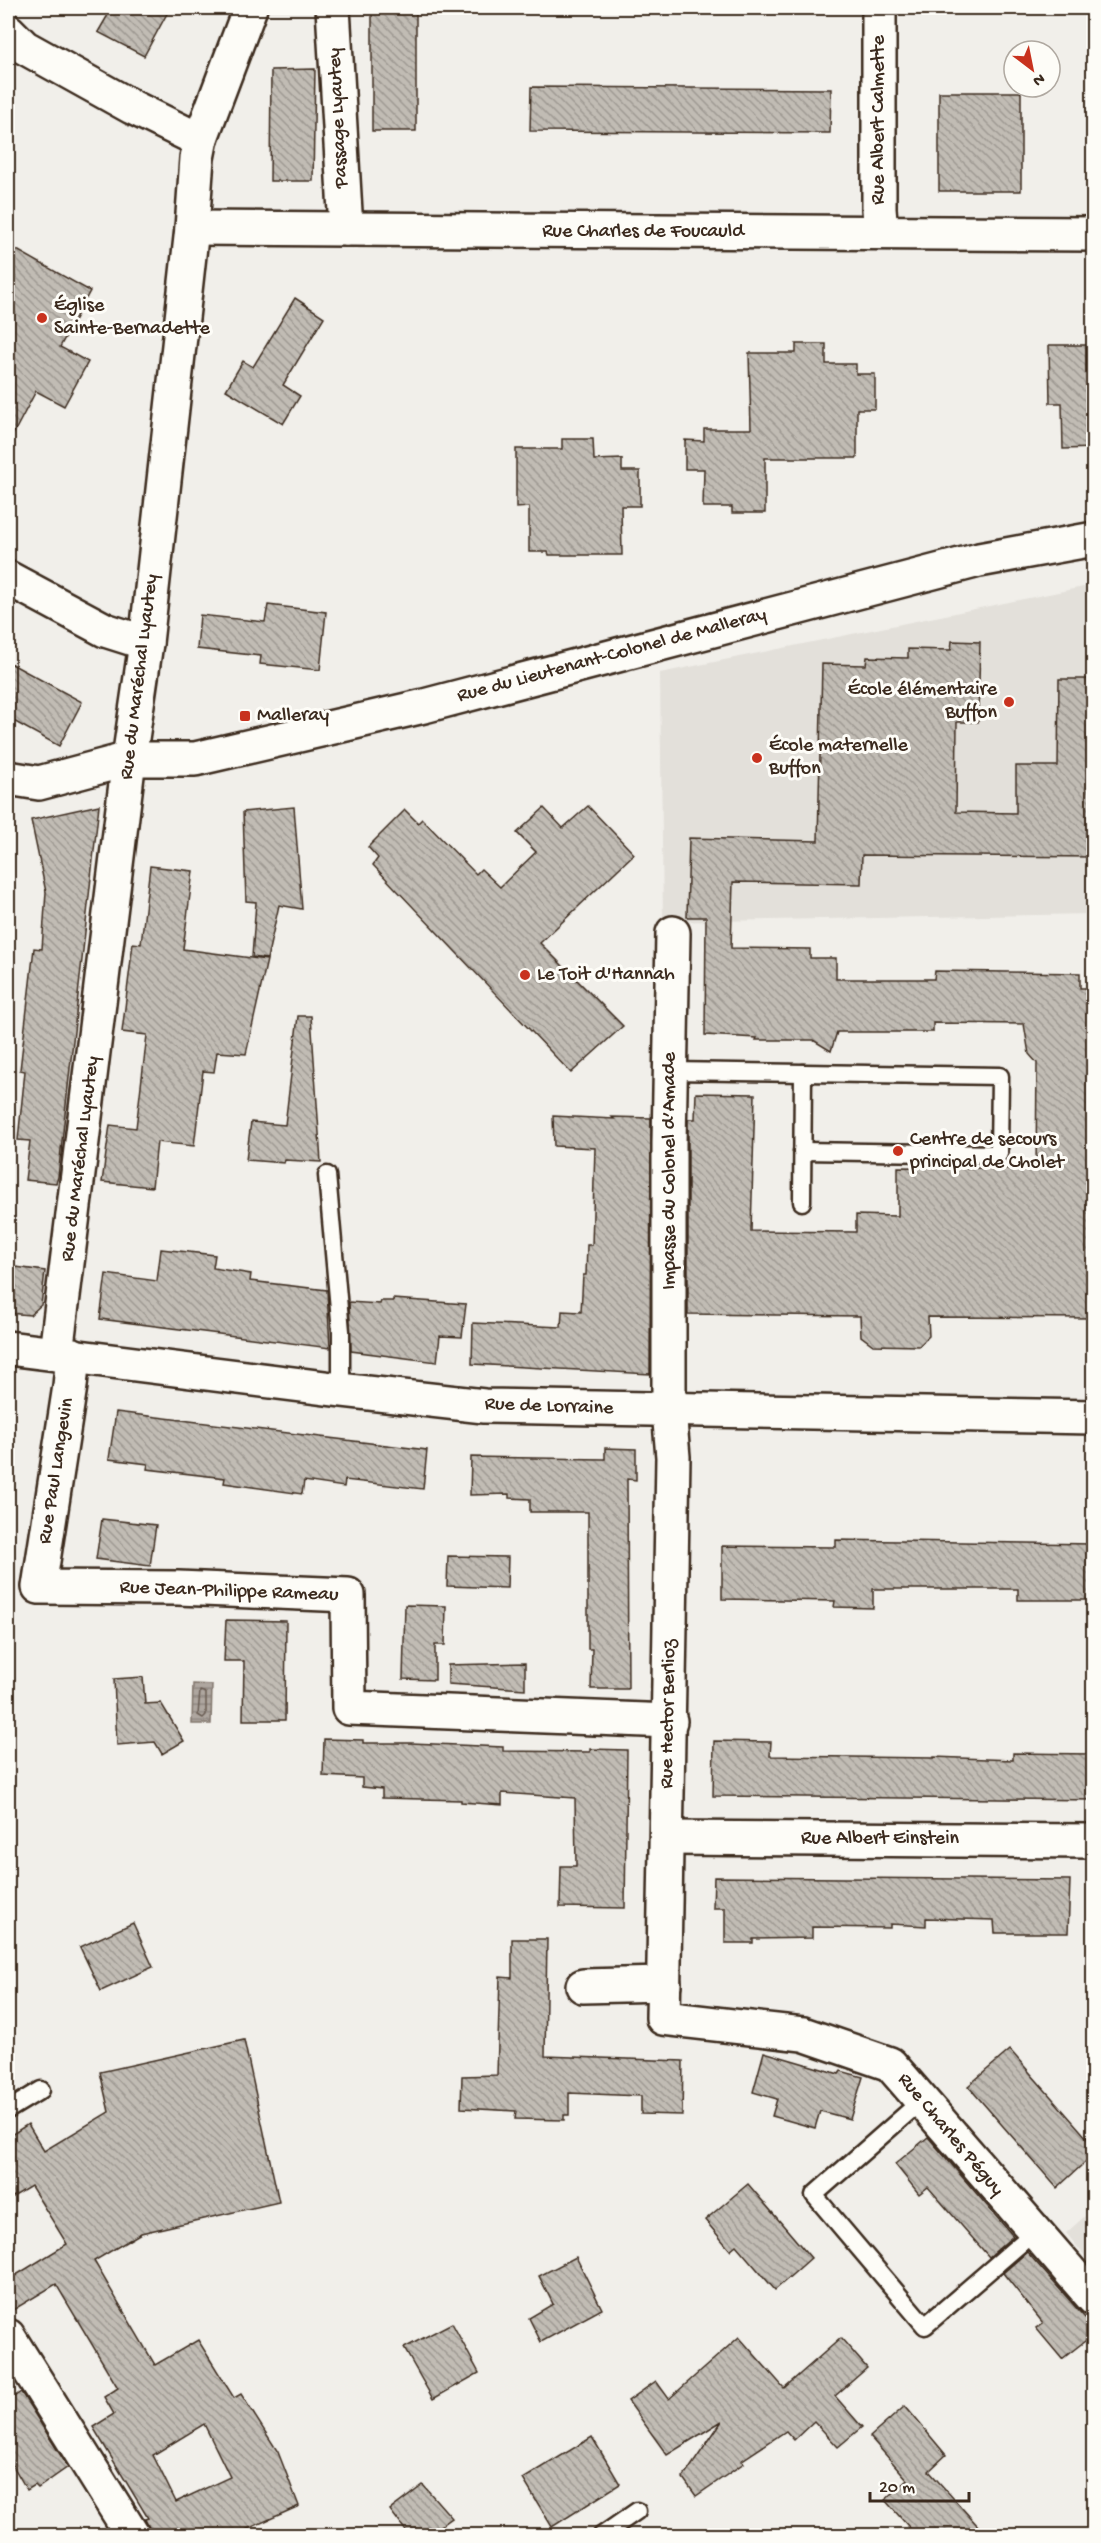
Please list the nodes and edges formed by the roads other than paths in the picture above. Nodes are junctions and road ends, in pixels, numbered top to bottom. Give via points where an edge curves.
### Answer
1 (250, 8) edge
2 (333, 8) edge
3 (879, 8) edge
4 (8, 31) edge
5 (201, 138) junction
6 (192, 228) junction
7 (346, 229) junction
8 (881, 232) junction
9 (1094, 234) edge
10 (1094, 539) edge
11 (8, 578) edge
12 (146, 644) junction
13 (129, 759) junction
14 (8, 778) edge
15 (673, 933) dead end
16 (670, 1071) junction
17 (803, 1072) junction
18 (802, 1151) junction
19 (327, 1175) dead end
20 (802, 1202) dead end
21 (8, 1348) edge
22 (64, 1354) junction
23 (341, 1390) junction
24 (669, 1410) junction
25 (1094, 1417) edge
26 (39, 1587) joint
27 (670, 1721) junction
28 (667, 1838) junction
29 (1094, 1841) edge
30 (664, 1983) junction
31 (583, 1986) dead end
32 (663, 2018) joint
33 (40, 2090) dead end
34 (921, 2101) junction
35 (8, 2109) edge
36 (1034, 2233) junction
37 (1094, 2299) edge
38 (8, 2336) edge
39 (637, 2511) dead end
40 (133, 2535) edge
41 (601, 2535) edge

1 - 5 street, Rue du Maréchal Lyautey
2 - 7 street, Passage Lyautey
3 - 8 street, Rue Albert Calmette
4 - 5 street via 24,47 122,102
5 - 6 street, Rue du Maréchal Lyautey
6 - 7 street, Rue Charles de Foucauld
6 - 12 street, Rue du Maréchal Lyautey
7 - 8 street, Rue Charles de Foucauld
8 - 9 street, Rue Charles de Foucauld
10 - 13 street, Rue du Lieutenant-Colonel de Malleray via 979,560 424,706 195,759
11 - 12 street via 105,630
12 - 13 street, Rue du Maréchal Lyautey
13 - 14 street, Rue du Lieutenant-Colonel de Malleray via 39,783
13 - 22 street, Rue du Maréchal Lyautey
15 - 16 street, Impasse du Colonel d’Amade
16 - 17 lane
16 - 24 street, Impasse du Colonel d’Amade
17 - 18 lane
17 - 18 lane via 1000,1076 999,1154
18 - 20 lane
19 - 23 lane
21 - 22 street, Rue de Lorraine
22 - 23 street, Rue de Lorraine
22 - 26 street, Rue Paul Langevin via 70,1386
23 - 24 street, Rue de Lorraine via 483,1406
24 - 25 street, Rue de Lorraine
24 - 27 street, Rue Hector Berlioz via 673,1438
26 - 27 street, Rue Jean-Philippe Rameau via 348,1595 350,1708
27 - 28 street, Rue Hector Berlioz
28 - 29 street, Rue Albert Einstein
28 - 30 street, Rue Hector Berlioz
30 - 31 street
30 - 32 street, Rue Hector Berlioz
32 - 34 street, Rue Charles Péguy via 803,2034 890,2064
33 - 35 lane
34 - 36 street, Rue Charles Péguy
34 - 36 lane via 814,2195 895,2291 925,2326
36 - 37 street, Rue Charles Péguy
38 - 40 street
39 - 41 lane

